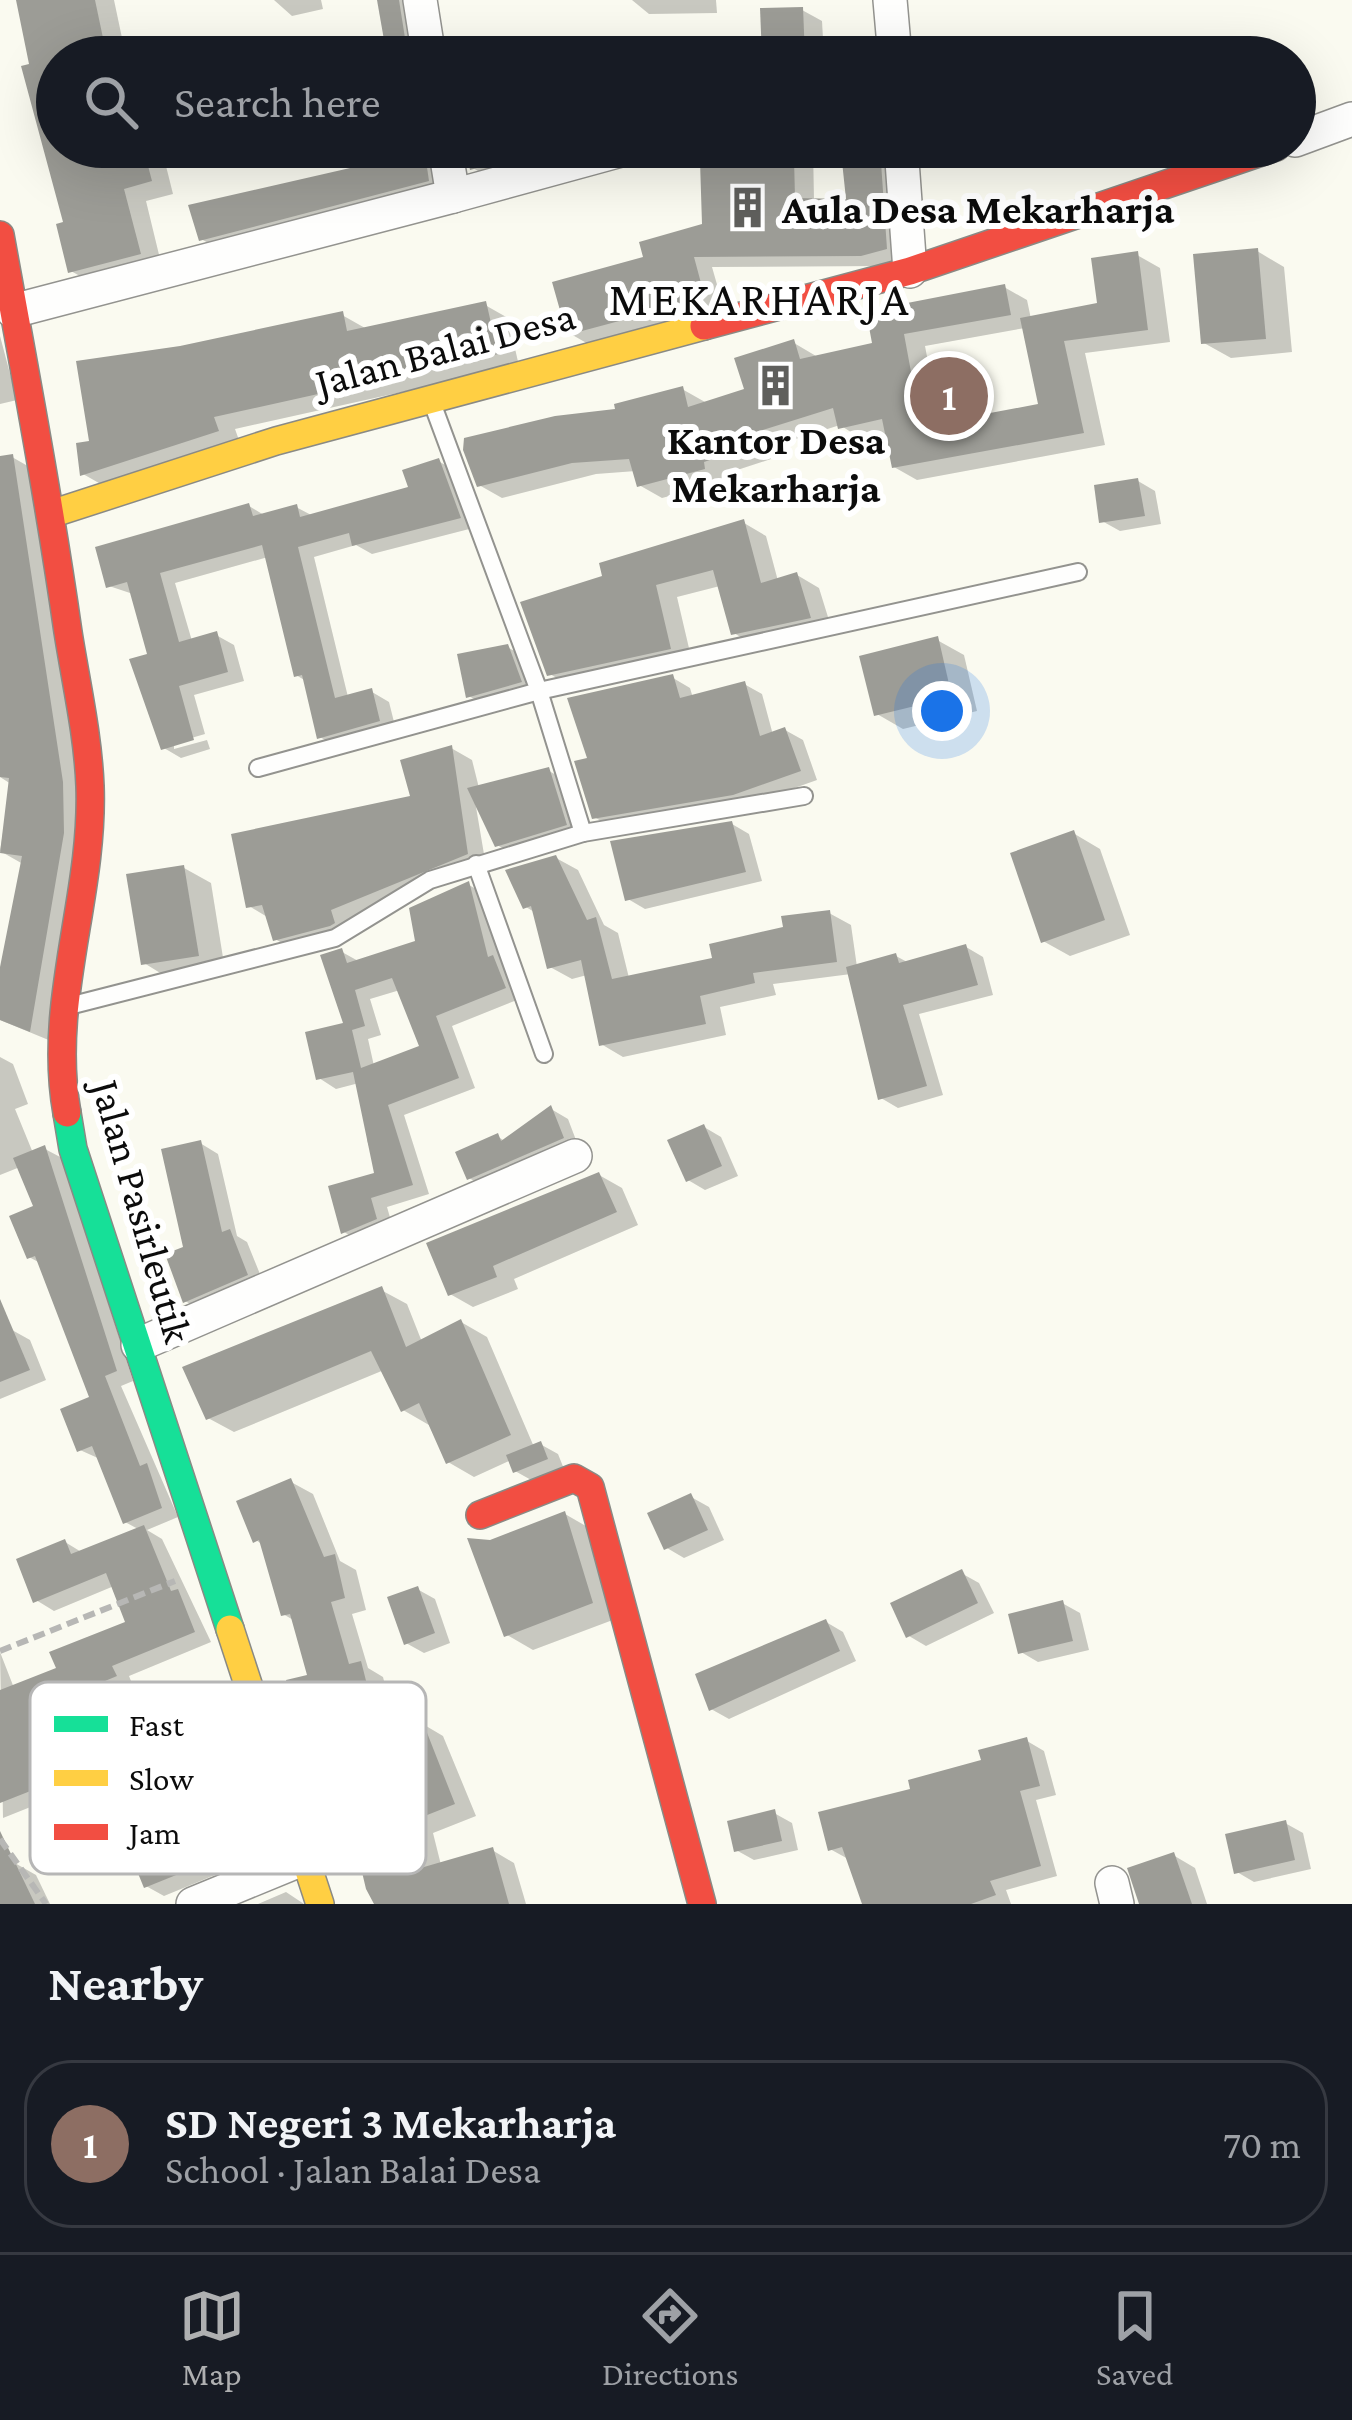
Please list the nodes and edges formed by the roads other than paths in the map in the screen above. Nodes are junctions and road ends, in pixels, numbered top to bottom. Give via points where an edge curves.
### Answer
1 (419, 0) edge
2 (890, 0) edge
3 (425, 36) edge
4 (893, 36) edge
5 (1352, 119) edge
6 (1316, 132) edge
7 (448, 168) edge
8 (555, 168) edge
9 (903, 168) edge
10 (1214, 168) edge
11 (453, 196) junction
12 (0, 235) edge
13 (910, 271) junction
14 (13, 310) junction
15 (431, 399) junction
16 (51, 514) junction
17 (1078, 572) dead end
18 (539, 691) junction
19 (258, 768) dead end
20 (804, 796) dead end
21 (583, 833) junction
22 (476, 864) junction
23 (62, 1008) junction
24 (544, 1054) dead end
25 (575, 1156) dead end
26 (138, 1345) junction
27 (480, 1515) dead end
28 (247, 1682) edge
29 (266, 1874) edge
30 (312, 1874) edge
31 (193, 1904) edge
32 (320, 1904) edge
33 (702, 1904) edge

1 - 3 street
2 - 4 street
5 - 6 street
7 - 11 street
8 - 11 street
9 - 13 street
10 - 13 street, Jalan Balai Desa
11 - 14 street
12 - 14 street, Jalan Pasirleutik
13 - 15 street, Jalan Balai Desa
14 - 16 street, Jalan Pasirleutik
15 - 16 street, Jalan Balai Desa
15 - 18 lane
16 - 23 street, Jalan Pasirleutik via 85,726 91,836
17 - 18 lane
18 - 19 lane
18 - 21 lane
20 - 21 lane
21 - 22 lane
22 - 23 lane via 430,880 335,938
22 - 24 lane
23 - 26 street, Jalan Pasirleutik via 59,1069 73,1149
25 - 26 street
26 - 28 street, Jalan Pasirleutik
27 - 33 street via 574,1478 590,1487
29 - 31 street
30 - 32 street, Jalan Pasirleutik

